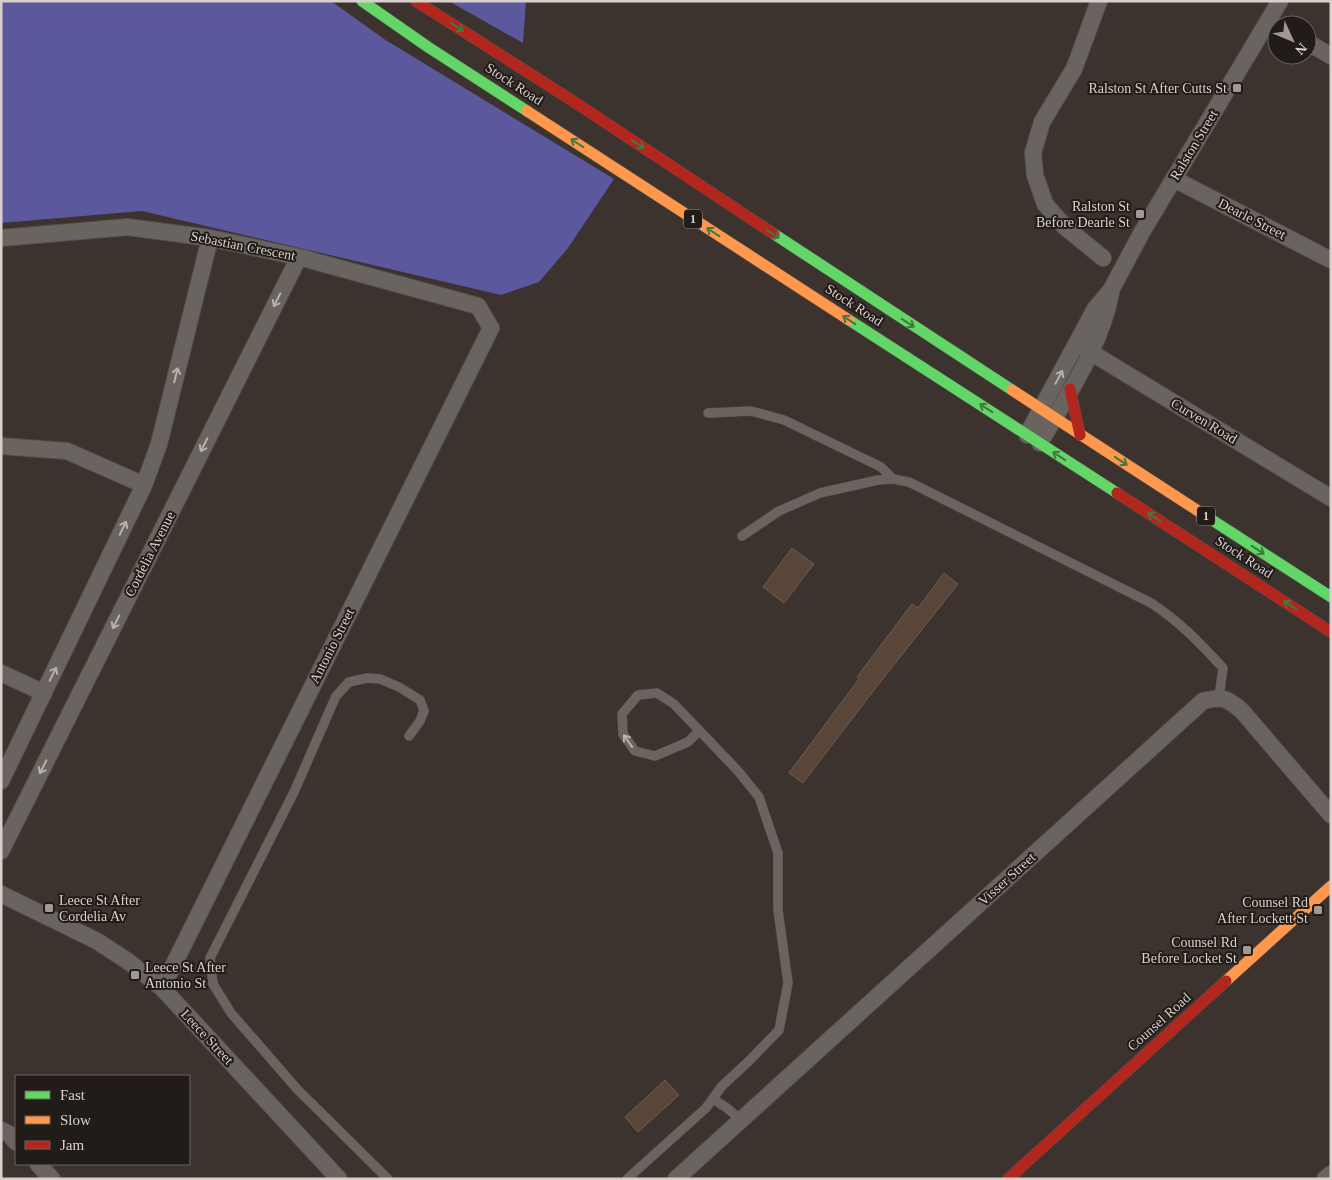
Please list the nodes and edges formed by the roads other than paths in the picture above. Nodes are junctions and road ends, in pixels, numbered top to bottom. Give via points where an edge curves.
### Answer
1 (362, 1) edge
2 (416, 1) edge
3 (1099, 1) edge
4 (1280, 1) edge
5 (1276, 15) edge
6 (1267, 33) edge
7 (1317, 48) edge
8 (1331, 56) edge
9 (1174, 179) junction
10 (1, 238) edge
11 (210, 238) junction
12 (298, 256) junction
13 (1103, 258) dead end
14 (1331, 260) edge
15 (478, 306) joint
16 (1084, 348) junction
17 (1070, 389) junction
18 (708, 413) dead end
19 (1048, 414) junction
20 (1080, 435) junction
21 (1033, 439) junction
22 (1, 446) edge
23 (893, 479) junction
24 (144, 485) junction
25 (1331, 498) edge
26 (742, 536) dead end
27 (1331, 597) edge
28 (1331, 632) edge
29 (1, 673) edge
30 (44, 693) junction
31 (1219, 697) junction
32 (698, 732) junction
33 (409, 736) dead end
34 (1, 781) edge
35 (1331, 815) edge
36 (1, 851) edge
37 (1331, 886) edge
38 (1, 894) edge
39 (162, 988) junction
40 (713, 1099) junction
41 (741, 1120) junction
42 (1, 1130) edge
43 (15, 1141) edge
44 (39, 1165) edge
45 (1331, 1174) edge
46 (52, 1179) edge
47 (338, 1179) edge
48 (388, 1179) edge
49 (627, 1179) edge
50 (676, 1179) edge
51 (1008, 1179) edge
52 (1325, 1179) edge

21 -> 1 main road, Stock Road / 1
2 -> 19 main road, Stock Road / 1 via 579,104
3 - 13 street via 1074,69 1042,122 1033,152 1035,175 1045,204
4 - 5 street, Ralston Street
6 - 9 street, Ralston Street
7 - 8 street
9 - 14 street, Dearle Street
9 - 16 street, Ralston Street via 1111,290 1107,312
10 - 11 street, Sebastian Crescent via 128,227
11 - 12 street, Sebastian Crescent
24 -> 11 street via 159,444
12 - 15 street, Sebastian Crescent
12 -> 36 street, Cordelia Avenue
15 - 39 street, Antonio Street via 491,328
16 - 17 street, Ralston Street
19 -> 16 street, Ralston Street
16 - 25 street, Curven Road
17 - 19 street, Ralston Street
17 - 20 main road
18 - 23 lane via 751,411 784,420 881,467
19 - 20 main road, Stock Road / 1
19 - 21 street, Ralston Street
20 -> 27 main road, Stock Road / 1
28 -> 21 main road, Stock Road / 1
22 - 24 street via 67,451
23 - 26 lane via 820,493 779,511
23 - 31 lane via 909,482 1151,603 1201,643 1223,668
30 -> 24 street
29 - 30 street
30 - 34 street
31 - 35 street via 1242,711
31 - 41 street, Visser Street via 1204,701
32 -> 32 lane via 688,742 655,756 636,751 623,734 622,714 638,695 657,693 674,704
32 - 40 lane via 760,797 778,853 778,910 788,983 779,1030
33 - 48 lane via 424,711 420,700 380,679 349,682 342,689 210,958 213,984 231,1013 297,1089
37 - 51 main road, Counsel Road
38 - 39 street, Leece Street via 97,941
39 - 47 street, Leece Street
40 - 41 lane
40 - 49 lane
41 - 50 street, Visser Street
42 - 43 street
44 - 46 street
45 - 52 street

